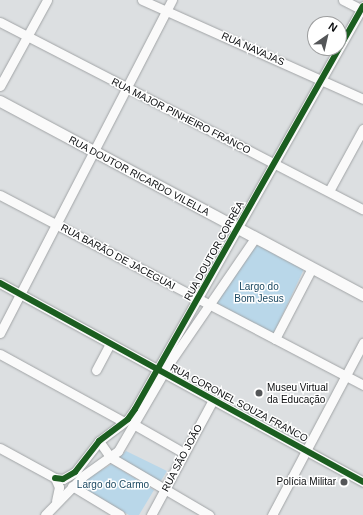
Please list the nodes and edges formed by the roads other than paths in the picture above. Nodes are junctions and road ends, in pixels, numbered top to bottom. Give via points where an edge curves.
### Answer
1 (47, 0) edge
2 (142, 0) edge
3 (172, 0) edge
4 (344, 0) edge
5 (362, 8) edge
6 (167, 11) junction
7 (0, 22) edge
8 (27, 36) junction
9 (322, 80) junction
10 (0, 86) edge
11 (128, 89) junction
12 (363, 99) edge
13 (0, 101) edge
14 (363, 128) edge
15 (96, 152) junction
16 (273, 162) junction
17 (329, 191) junction
18 (0, 195) edge
19 (363, 209) edge
20 (57, 225) junction
21 (238, 228) junction
22 (255, 238) junction
23 (312, 268) junction
24 (0, 283) edge
25 (21, 295) junction
26 (363, 295) edge
27 (200, 299) junction
28 (210, 304) junction
29 (0, 333) edge
30 (275, 339) junction
31 (363, 343) edge
32 (110, 344) junction
33 (0, 354) edge
34 (96, 370) dead end
35 (160, 372) junction
36 (345, 376) junction
37 (363, 385) edge
38 (213, 400) junction
39 (124, 422) junction
40 (135, 425) junction
41 (99, 441) junction
42 (0, 448) edge
43 (306, 451) junction
44 (184, 453) junction
45 (110, 458) junction
46 (55, 478) junction
47 (363, 482) edge
48 (72, 486) junction
49 (165, 490) junction
50 (55, 502) junction
51 (45, 515) edge
52 (120, 515) edge
53 (151, 515) edge
54 (209, 515) edge
55 (272, 515) edge

1 - 8 street
2 - 6 street, RUA NAVAJAS
3 - 6 street
4 - 5 street
5 - 9 street, RUA DOUTOR CORRÊA
6 - 9 street, RUA NAVAJAS
6 - 11 street
7 - 8 street, RUA MAJOR PINHEIRO FRANCO
8 - 10 street
8 - 11 street, RUA MAJOR PINHEIRO FRANCO
9 - 12 street, RUA NAVAJAS
9 - 16 street, RUA DOUTOR CORRÊA
11 - 15 street
11 - 16 street, RUA MAJOR PINHEIRO FRANCO
13 - 15 street, RUA DOUTOR RICARDO VILELLA
14 - 17 street
15 - 20 street
15 - 21 street, RUA DOUTOR RICARDO VILELLA
16 - 17 street, RUA MAJOR PINHEIRO FRANCO
16 - 21 street, RUA DOUTOR CORRÊA
17 - 19 street, RUA MAJOR PINHEIRO FRANCO
18 - 20 street, RUA BARÃO DE JACEGUAI
20 - 25 street
20 - 27 street, RUA BARÃO DE JACEGUAI
21 - 22 street, RUA DOUTOR RICARDO VILELLA
21 - 27 street, RUA DOUTOR CORRÊA
22 - 23 street, RUA DOUTOR RICARDO VILELLA
22 - 28 street, RUA DOUTOR CORRÊA
23 - 26 street, RUA DOUTOR RICARDO VILELLA
23 - 30 street
24 - 25 street, RUA CORONEL SOUZA FRANCO
25 - 29 street
25 - 32 street, RUA CORONEL SOUZA FRANCO
27 - 28 street, RUA BARÃO DE JACEGUAI
27 - 35 street, RUA DOUTOR CORRÊA
28 - 30 street, RUA BARÃO DE JACEGUAI
28 - 35 street, RUA DOUTOR CORRÊA
30 - 36 street, RUA BARÃO DE JACEGUAI
31 - 36 street
32 - 34 street
32 - 35 street, RUA CORONEL SOUZA FRANCO
33 - 39 street
35 - 38 street, RUA CORONEL SOUZA FRANCO
35 - 39 street, RUA DOUTOR CORRÊA
35 - 40 street, RUA DOUTOR CORRÊA
36 - 37 street, RUA BARÃO DE JACEGUAI
36 - 43 street
38 - 43 street, RUA CORONEL SOUZA FRANCO
38 - 44 street, RUA SÃO JOÃO
39 - 41 street, RUA DOUTOR CORRÊA
40 - 44 street
40 - 45 street, RUA DOUTOR CORRÊA
41 - 45 street
41 - 46 street, RUA DOUTOR CORRÊA via 75,472 63,479
42 - 46 street
43 - 47 street, RUA CORONEL SOUZA FRANCO
43 - 55 street
44 - 49 street, RUA SÃO JOÃO
45 - 48 street, RUA DOUTOR CORRÊA
45 - 49 street
46 - 50 street via 59,487
48 - 50 street, RUA DOUTOR CORRÊA
48 - 52 street
49 - 53 street, RUA SÃO JOÃO
49 - 54 street
50 - 51 street, RUA DOUTOR CORRÊA

